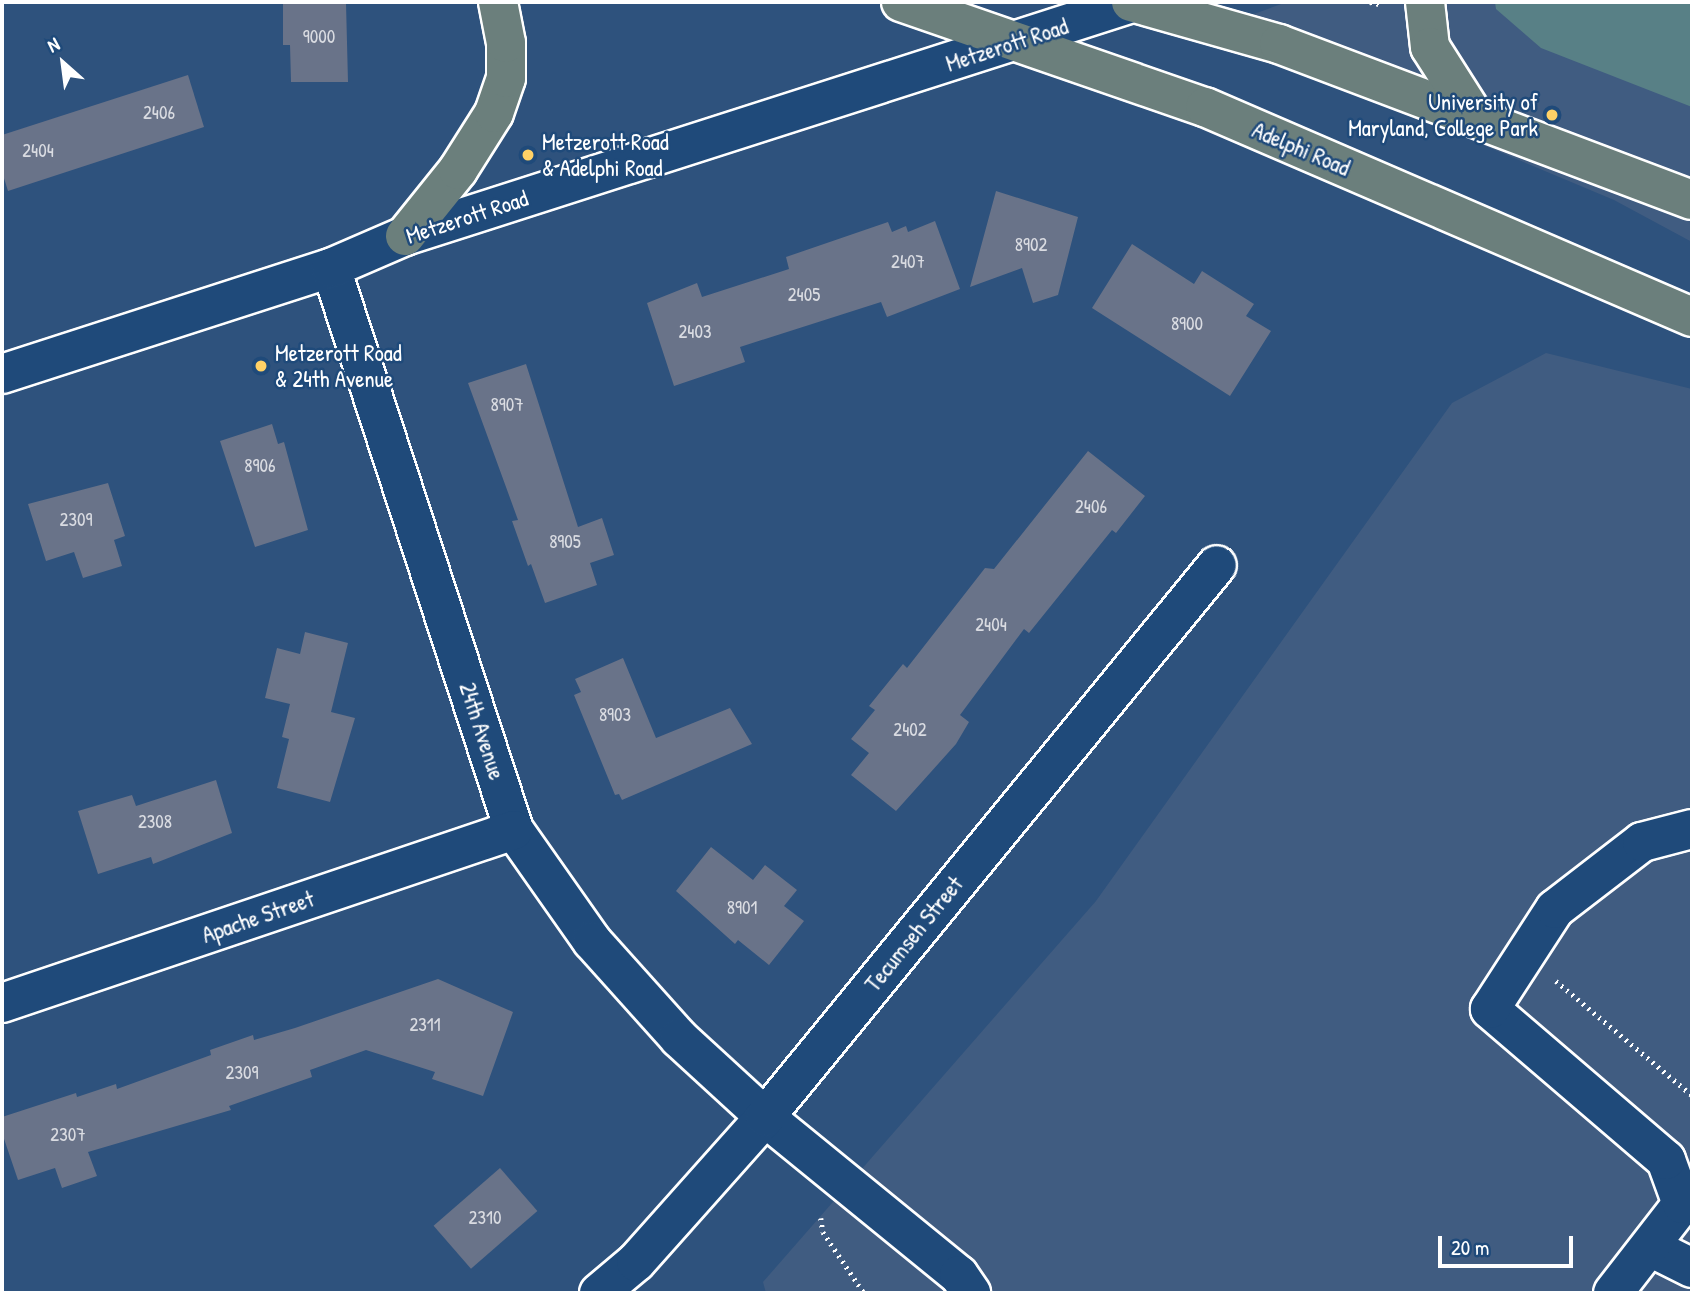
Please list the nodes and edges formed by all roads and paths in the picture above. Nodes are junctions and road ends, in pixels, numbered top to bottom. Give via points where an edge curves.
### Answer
1 (498, 2) edge
2 (901, 2) edge
3 (1133, 2) edge
4 (1425, 2) edge
5 (1023, 41) junction
6 (1474, 116) junction
7 (1692, 200) edge
8 (405, 236) junction
9 (331, 268) junction
10 (1692, 317) edge
11 (2, 374) edge
12 (1217, 565) dead end
13 (1692, 829) edge
14 (514, 830) junction
15 (1527, 957) junction
16 (2, 1003) edge
17 (1692, 1095) edge
18 (765, 1117) junction
19 (1650, 1247) junction
20 (1692, 1268) edge
21 (599, 1293) edge
22 (971, 1293) edge
23 (1613, 1293) edge

1 - 8 main road via 506,43 506,78 494,113 458,170
2 - 5 main road, Adelphi Road
3 - 5 street, Metzerott Road
3 - 6 main road via 1279,44
4 - 6 main road via 1430,47
5 - 8 street, Metzerott Road
5 - 10 main road, Adelphi Road via 1205,107
6 - 7 main road
8 - 9 street, Metzerott Road
9 - 11 street, Metzerott Road
9 - 14 street, 24th Avenue
12 - 18 street, Tecumseh Street
13 - 15 street via 1642,842 1555,909
14 - 16 street, Apache Street
14 - 18 street, 24th Avenue via 592,941 680,1038
15 - 17 path
15 - 19 street via 1490,1009 1666,1160 1682,1204
18 - 21 street, Tecumseh Street via 636,1262
18 - 22 street, 24th Avenue via 959,1275
19 - 20 street
19 - 23 street

